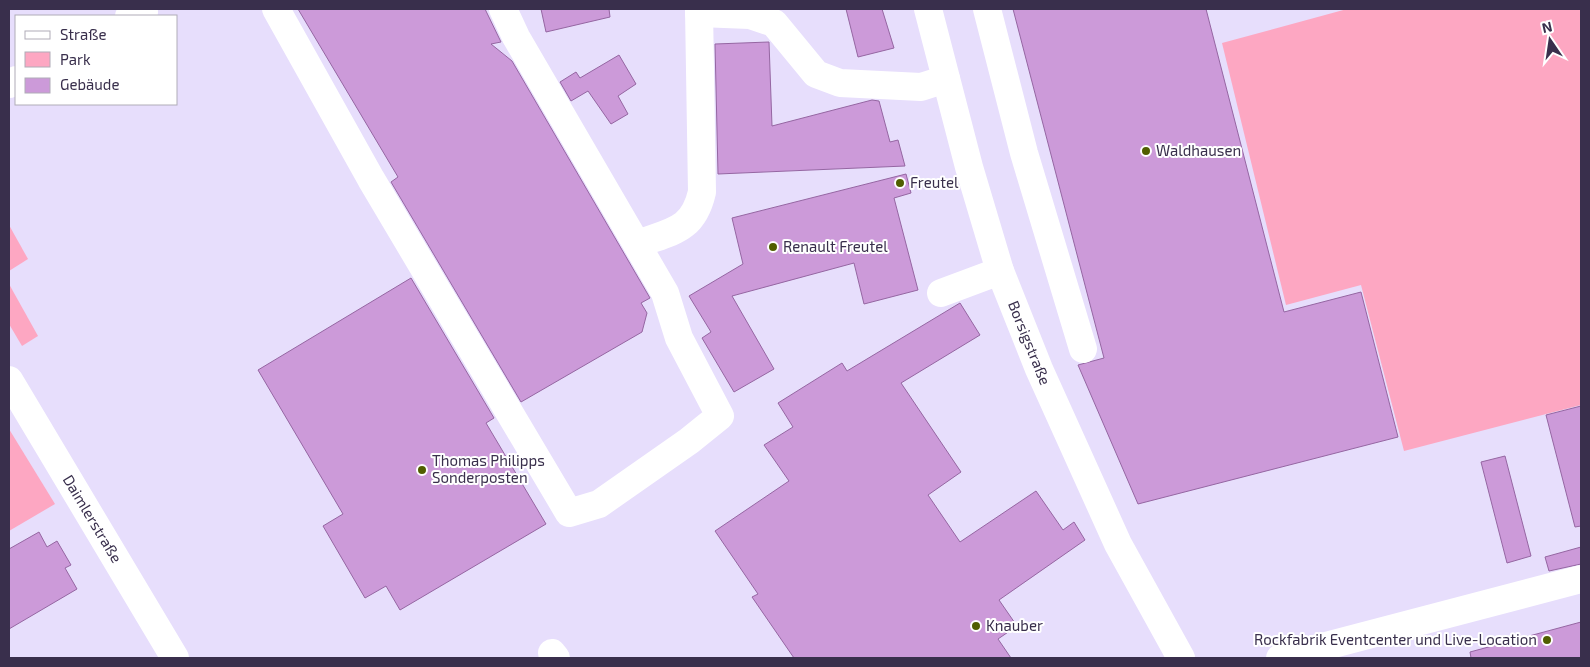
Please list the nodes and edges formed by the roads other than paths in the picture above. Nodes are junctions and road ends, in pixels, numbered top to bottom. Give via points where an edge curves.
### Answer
1 (143, 9) edge
2 (276, 9) edge
3 (503, 9) edge
4 (928, 9) edge
5 (987, 9) edge
6 (699, 11) edge
7 (133, 15) edge
8 (946, 79) junction
9 (638, 244) junction
10 (1000, 271) junction
11 (941, 293) dead end
12 (1082, 349) dead end
13 (9, 380) edge
14 (1581, 578) edge
15 (175, 658) edge
16 (1181, 658) edge
17 (1280, 658) edge

1 - 7 street via 144,12
2 - 9 street via 376,187 569,514 599,504 720,416 679,338 665,293
3 - 9 street via 516,37
4 - 8 street, Borsigstraße
5 - 12 street via 1024,153
6 - 8 street via 750,15 774,23 816,74 840,83 921,87
6 - 9 street via 702,192 698,208 690,222
8 - 10 street, Borsigstraße via 968,167
10 - 11 street
10 - 16 street, Borsigstraße via 1039,369 1114,536
13 - 15 street, Daimlerstraße
14 - 17 street

